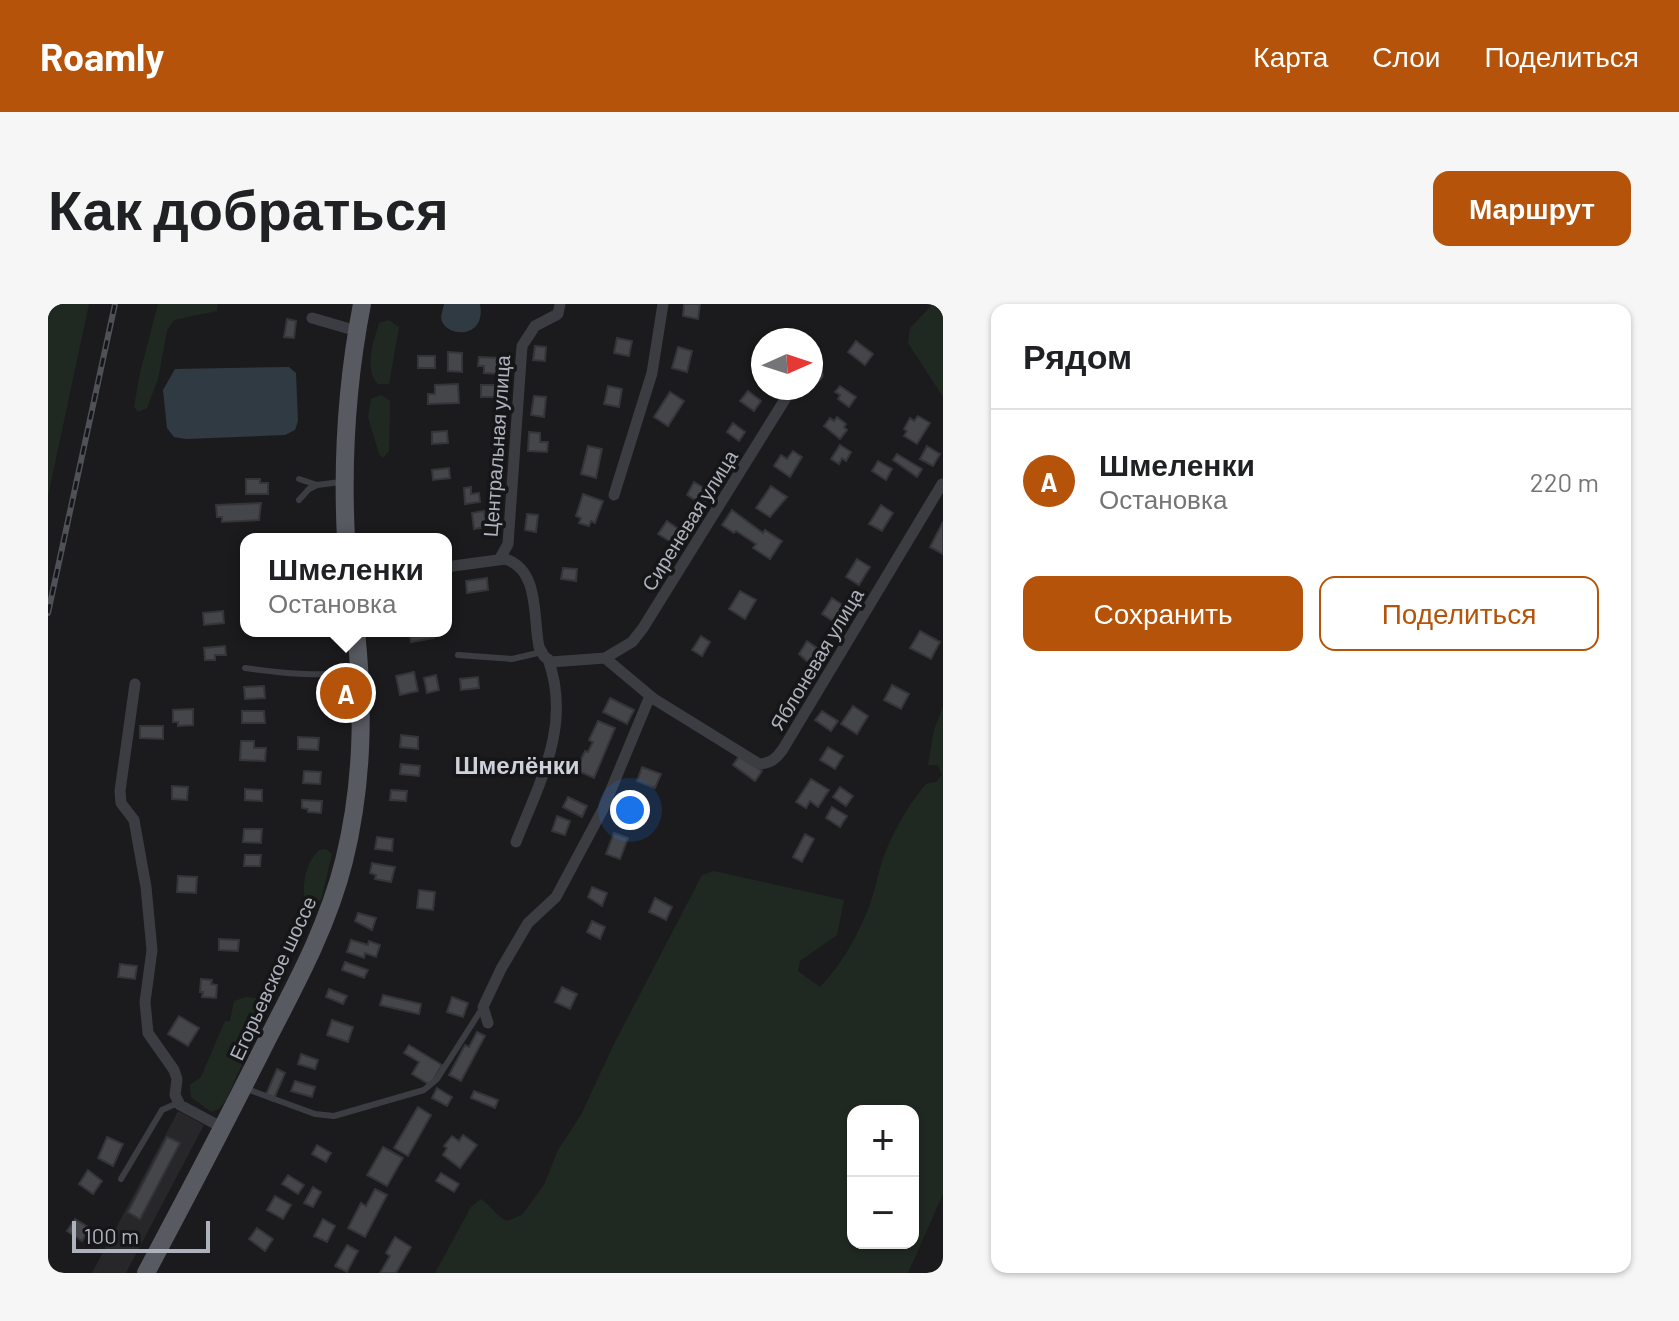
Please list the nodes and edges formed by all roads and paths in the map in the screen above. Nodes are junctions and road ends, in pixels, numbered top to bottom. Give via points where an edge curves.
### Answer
1 (362, 304) edge
2 (560, 304) edge
3 (663, 304) edge
4 (312, 318) dead end
5 (357, 331) junction
6 (786, 400) edge
7 (299, 479) dead end
8 (344, 482) junction
9 (942, 484) edge
10 (317, 485) junction
11 (614, 495) dead end
12 (299, 500) dead end
13 (346, 533) edge
14 (499, 560) junction
15 (452, 566) edge
16 (357, 637) edge
17 (458, 655) dead end
18 (545, 656) junction
19 (605, 658) junction
20 (245, 668) dead end
21 (360, 671) junction
22 (135, 684) dead end
23 (650, 696) junction
24 (516, 842) dead end
25 (483, 1007) junction
26 (488, 1023) dead end
27 (244, 1087) junction
28 (180, 1105) junction
29 (223, 1128) junction
30 (121, 1179) dead end
31 (146, 1273) edge

1 - 5 main road
2 - 14 street, Центральная улица via 558,314 535,326 522,346 508,544
3 - 11 street via 652,373
4 - 5 street
5 - 8 main road
6 - 19 street, Сиреневая улица via 643,628 632,642
7 - 10 lane
8 - 10 lane
8 - 13 main road
9 - 23 street, Яблоневая улица via 777,758 759,764
10 - 12 lane
14 - 15 street
14 - 18 street via 513,562 532,588 535,629
16 - 21 main road, Егорьевское шоссе
17 - 18 lane
18 - 19 street via 560,663
18 - 24 street via 556,682 556,735
19 - 23 street, Яблоневая улица
20 - 21 lane via 331,675
21 - 27 main road, Егорьевское шоссе via 359,778 341,874 311,955
22 - 28 street via 121,803 134,820 148,901 148,1033 174,1070
23 - 25 street via 603,809 556,897 528,923
25 - 26 street
25 - 27 lane via 437,1079 424,1090 334,1116
27 - 29 main road, Егорьевское шоссе
28 - 29 street
28 - 30 lane via 162,1110
29 - 31 main road, Егорьевское шоссе

